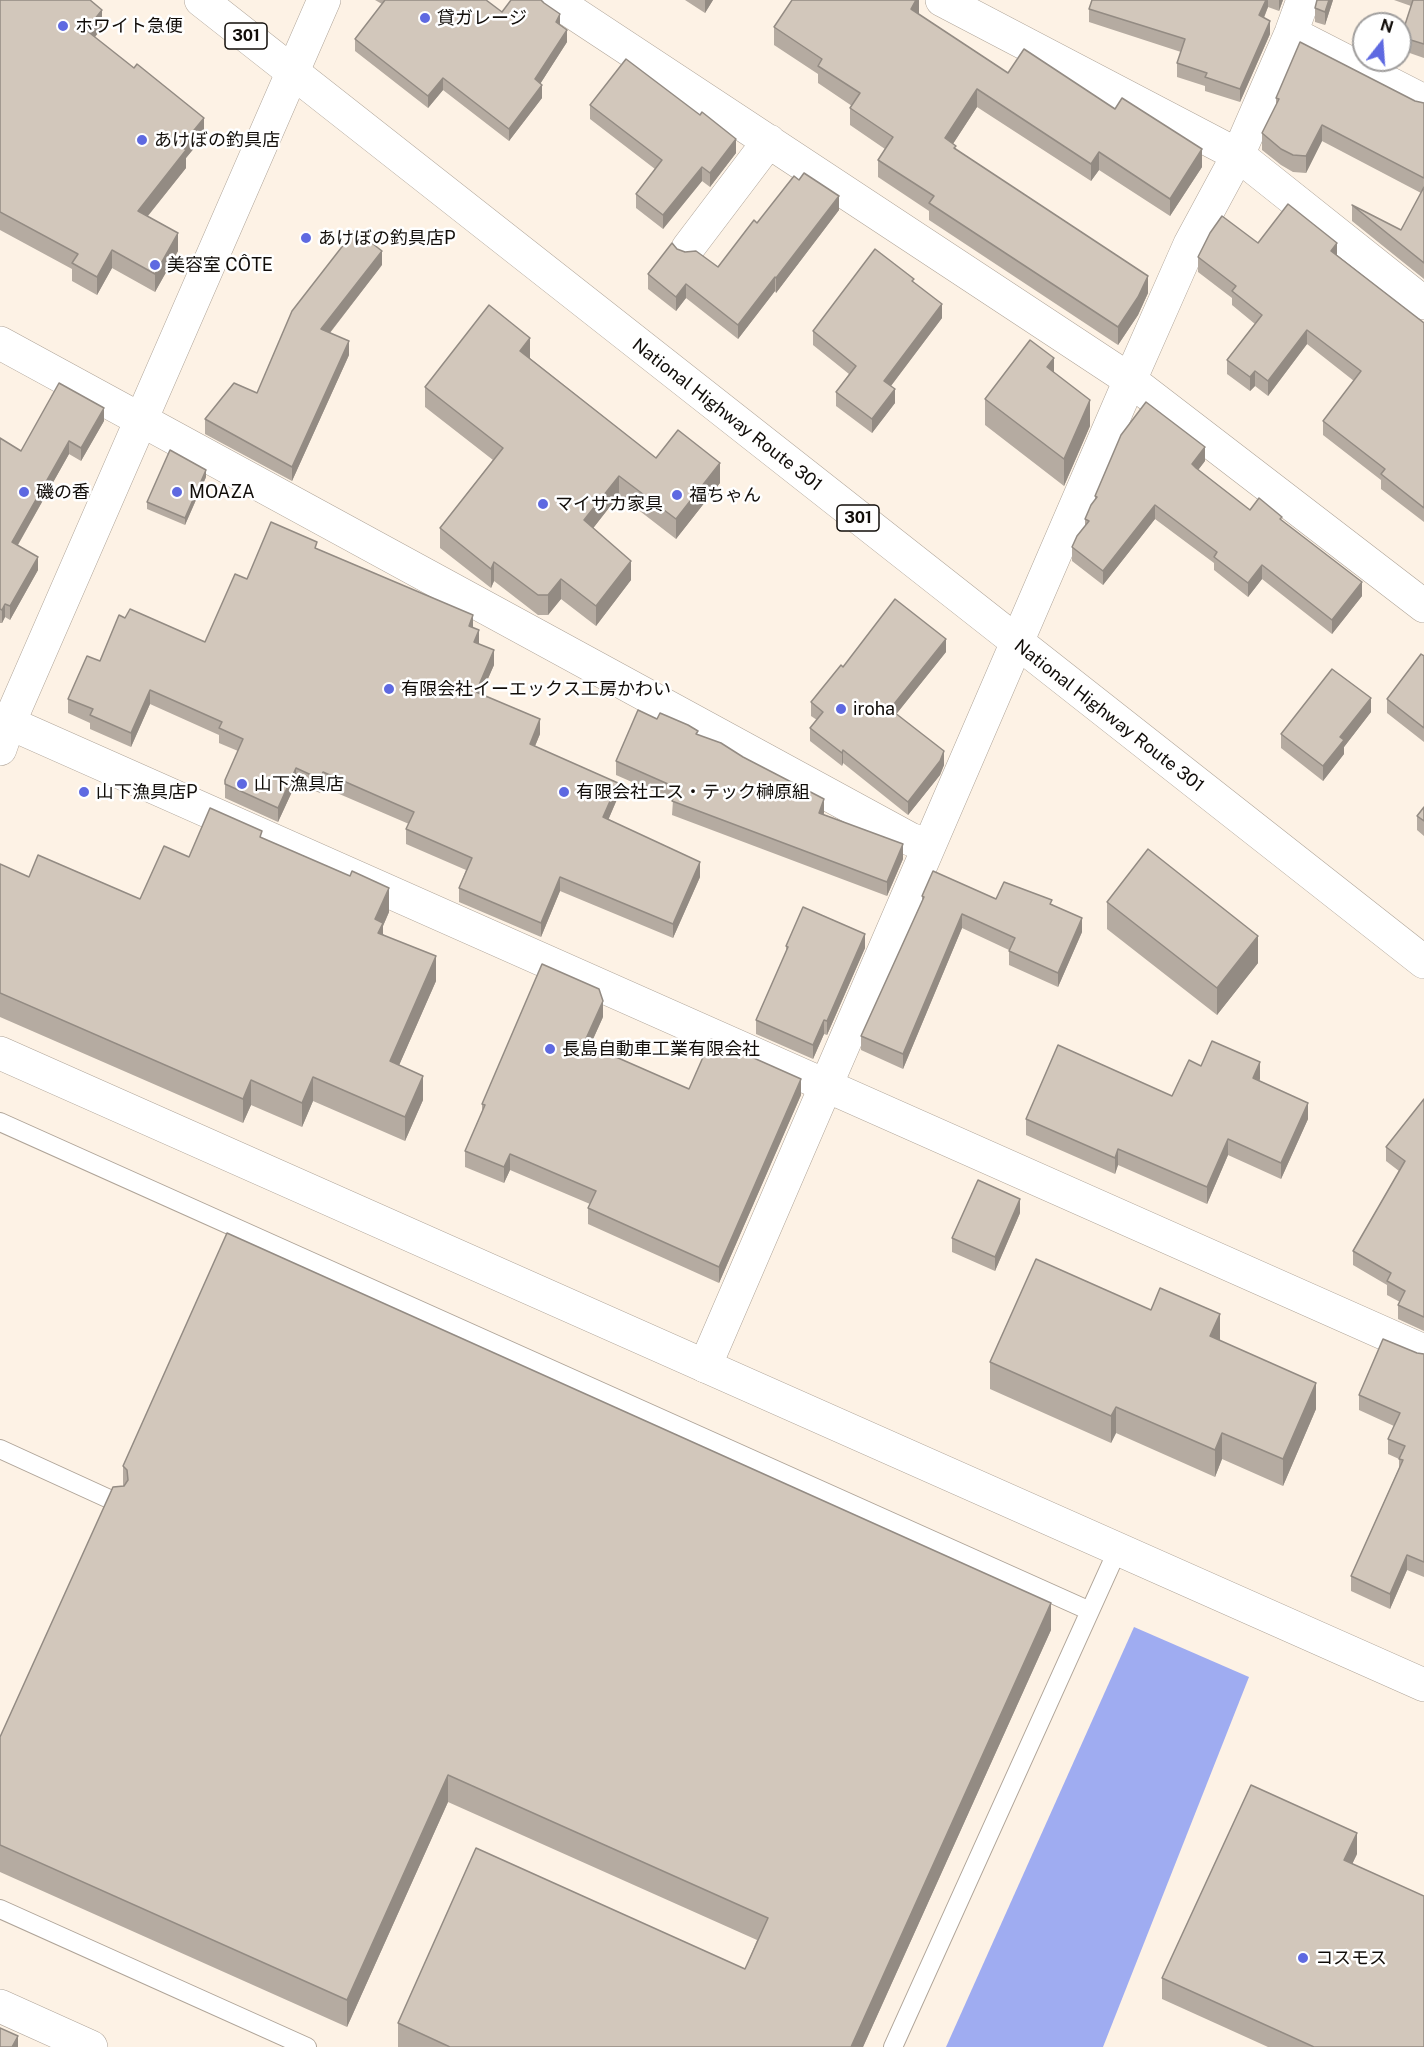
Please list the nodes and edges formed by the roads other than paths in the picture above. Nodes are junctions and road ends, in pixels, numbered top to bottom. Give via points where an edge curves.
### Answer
1 (201, 0) edge
2 (324, 0) edge
3 (554, 0) edge
4 (942, 0) edge
5 (1303, 0) edge
6 (1291, 33) junction
7 (292, 73) junction
8 (1424, 101) edge
9 (769, 141) junction
10 (1238, 155) junction
11 (688, 248) dead end
12 (1424, 303) edge
13 (0, 343) edge
14 (1130, 380) junction
15 (140, 420) junction
16 (1424, 606) edge
17 (1016, 642) junction
18 (3, 730) edge
19 (928, 846) junction
20 (1424, 962) edge
21 (0, 1053) edge
22 (826, 1085) junction
23 (0, 1122) edge
24 (1424, 1350) edge
25 (705, 1366) junction
26 (0, 1449) edge
27 (118, 1503) edge
28 (1118, 1549) junction
29 (1090, 1611) junction
30 (1424, 1685) edge
31 (0, 1909) edge
32 (0, 2006) edge
33 (91, 2047) edge
34 (307, 2047) edge
35 (893, 2047) edge

1 - 7 main road, National Highway Route 301 / 301
2 - 7 main road
3 - 9 main road
4 - 10 main road
5 - 6 main road
6 - 8 main road
6 - 10 main road
7 - 15 main road
7 - 17 main road, National Highway Route 301 / 301
9 - 11 main road
9 - 14 main road
10 - 12 main road
10 - 14 main road via 1190,244
13 - 15 main road
14 - 16 main road
14 - 17 main road
15 - 18 main road
15 - 19 main road
17 - 19 main road
17 - 20 main road, National Highway Route 301 / 301
18 - 22 main road
19 - 22 main road
21 - 25 main road
22 - 24 main road
22 - 25 main road
23 - 29 lane
25 - 28 main road
26 - 27 lane
28 - 29 lane
28 - 30 main road
29 - 35 lane
31 - 34 lane
32 - 33 main road

